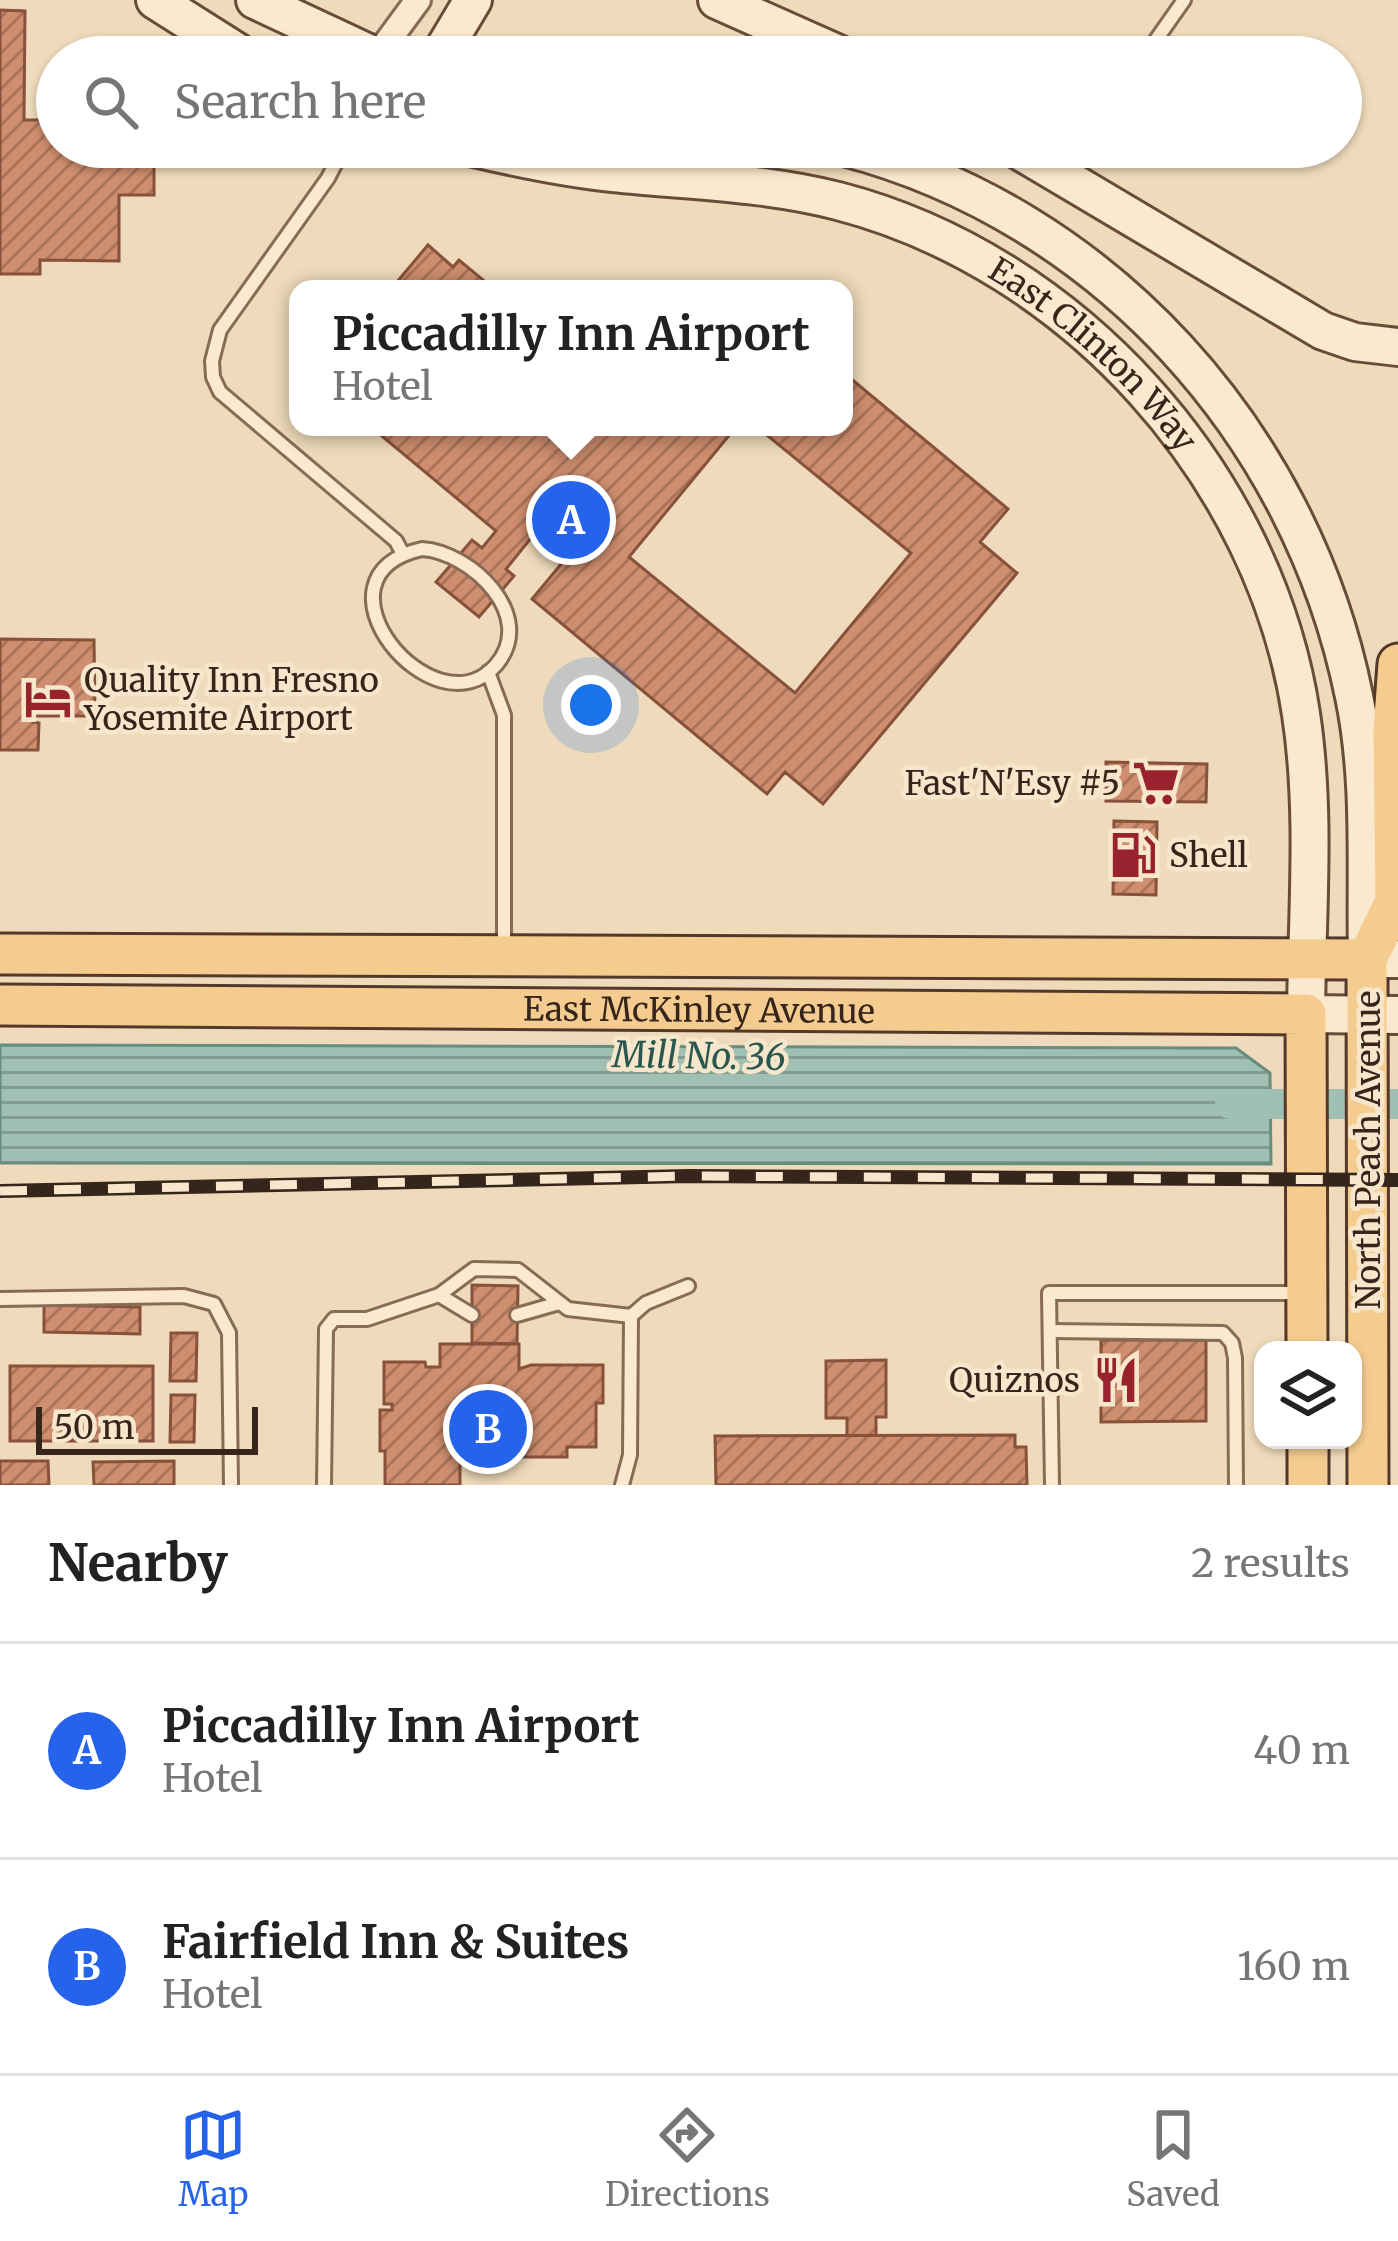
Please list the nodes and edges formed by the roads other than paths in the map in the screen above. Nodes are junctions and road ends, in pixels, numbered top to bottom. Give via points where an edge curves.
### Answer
1 (154, 0) edge
2 (255, 0) edge
3 (418, 0) edge
4 (472, 0) edge
5 (718, 0) edge
6 (1184, 0) edge
7 (211, 36) edge
8 (332, 36) edge
9 (392, 36) edge
10 (451, 36) edge
11 (798, 36) edge
12 (1159, 36) edge
13 (333, 168) edge
14 (572, 168) edge
15 (903, 168) edge
16 (1050, 168) edge
17 (1398, 347) edge
18 (403, 554) junction
19 (1398, 664) edge
20 (488, 672) junction
21 (0, 954) edge
22 (504, 955) junction
23 (1306, 959) junction
24 (1382, 959) edge
25 (0, 1005) edge
26 (75, 1005) junction
27 (1306, 1014) junction
28 (1383, 1015) edge
29 (688, 1286) dead end
30 (1306, 1293) junction
31 (440, 1294) junction
32 (0, 1299) edge
33 (559, 1303) junction
34 (472, 1315) dead end
35 (517, 1315) dead end
36 (632, 1316) junction
37 (1050, 1331) junction
38 (1307, 1341) edge
39 (1308, 1449) edge
40 (231, 1485) edge
41 (324, 1485) edge
42 (622, 1485) edge
43 (1052, 1485) edge
44 (1236, 1485) edge
45 (1308, 1485) edge
46 (1369, 1485) edge

1 - 7 main road
2 - 8 main road
3 - 9 street
4 - 10 main road
5 - 11 main road
6 - 12 lane
13 - 18 lane via 220,330 213,377 220,392
14 - 23 main road, East Clinton Way via 727,181 845,203 992,268 1040,298 1131,377 1202,463 1278,618 1305,755
15 - 24 main road, East Clinton Way via 957,187 1073,255 1162,330 1236,418 1297,524 1341,637 1356,702
16 - 17 main road via 1323,331
18 - 20 lane via 452,555 495,591 509,638
18 - 20 lane via 375,585 379,631 431,678 464,683
19 - 24 main road via 1395,901
20 - 22 lane via 504,716
21 - 22 main road, East McKinley Avenue
22 - 23 main road, East McKinley Avenue
22 - 26 main road via 475,977 450,981 220,982
23 - 24 main road, East McKinley Avenue
23 - 27 main road, North Peach Avenue
24 - 28 main road, North Peach Avenue
25 - 26 main road, East McKinley Avenue
26 - 27 main road, East McKinley Avenue
27 - 28 main road, East McKinley Avenue
27 - 30 main road, North Peach Avenue
28 - 46 main road, North Peach Avenue via 1368,1086 1376,1317
29 - 36 lane
30 - 37 lane via 1049,1293
30 - 38 main road, North Peach Avenue
31 - 33 lane via 474,1269 518,1270
31 - 34 lane
31 - 41 lane via 367,1319 334,1319 326,1329
32 - 40 lane via 184,1295 214,1304 229,1333
33 - 35 lane
33 - 36 lane
36 - 42 lane via 630,1455
37 - 43 lane
37 - 44 lane via 1223,1334 1235,1358
39 - 45 main road

